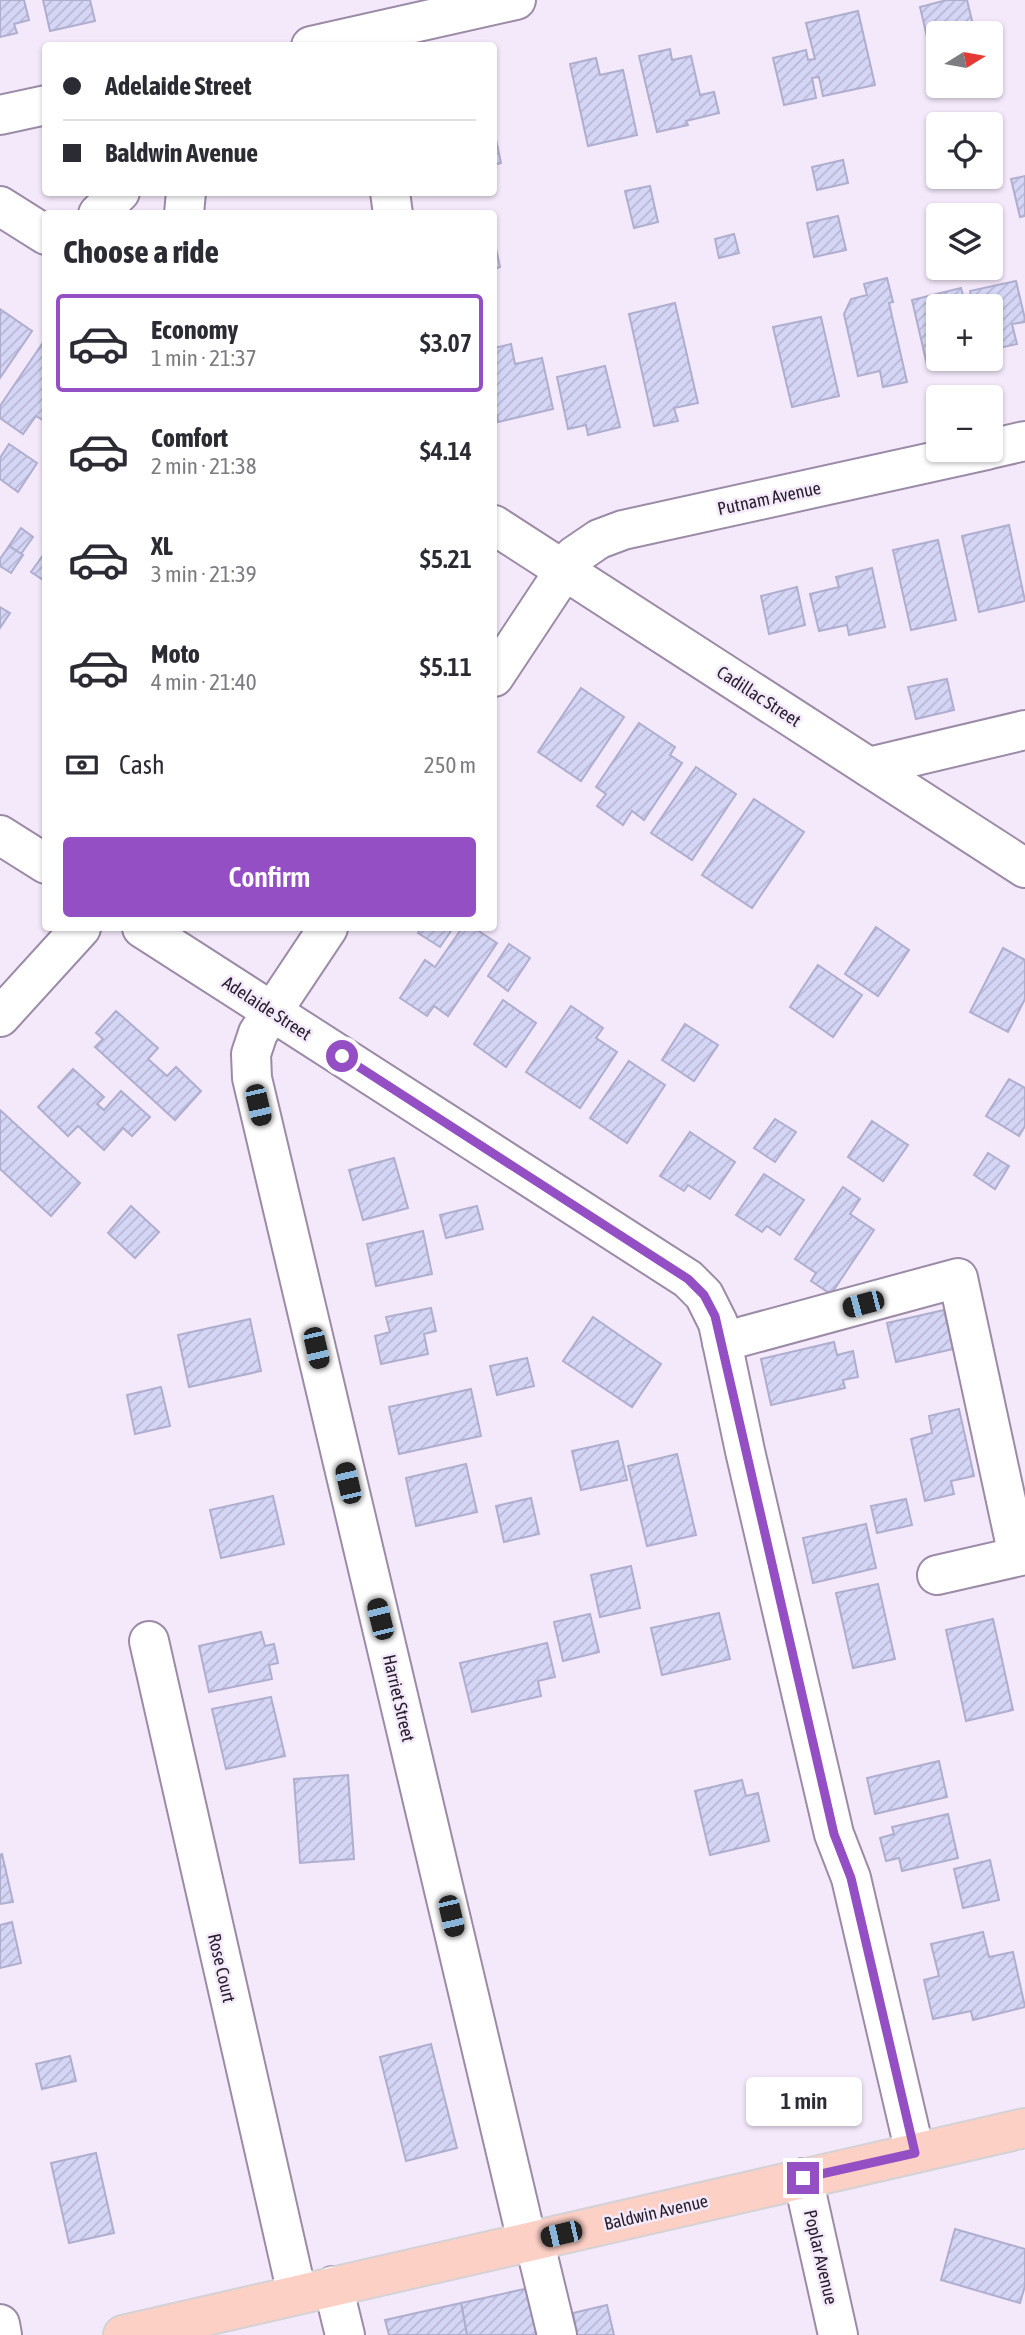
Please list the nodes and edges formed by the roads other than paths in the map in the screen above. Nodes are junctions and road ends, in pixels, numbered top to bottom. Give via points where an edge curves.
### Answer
1 (516, 0) edge
2 (329, 42) edge
3 (42, 105) edge
4 (0, 115) edge
5 (116, 196) edge
6 (0, 206) edge
7 (102, 210) edge
8 (42, 232) edge
9 (1025, 441) edge
10 (1003, 446) edge
11 (930, 462) edge
12 (497, 527) edge
13 (564, 570) junction
14 (497, 672) edge
15 (1025, 730) edge
16 (869, 767) junction
17 (0, 835) edge
18 (42, 861) edge
19 (1025, 868) edge
20 (78, 931) edge
21 (147, 931) edge
22 (326, 931) edge
23 (272, 1011) junction
24 (0, 1017) edge
25 (722, 1342) junction
26 (1022, 1555) edge
27 (937, 1575) dead end
28 (149, 1641) dead end
29 (1025, 2128) edge
30 (915, 2153) junction
31 (803, 2178) junction
32 (531, 2241) junction
33 (333, 2286) junction
34 (297, 2294) junction
35 (0, 2324) edge
36 (2, 2335) edge
37 (123, 2335) edge
38 (345, 2335) edge
39 (557, 2335) edge
40 (838, 2335) edge

1 - 2 street
3 - 4 street
5 - 7 street
6 - 8 street
9 - 10 street, Putnam Avenue
11 - 13 street, Putnam Avenue via 623,530 591,543
12 - 13 street, Cadillac Street
13 - 14 street
13 - 16 street, Cadillac Street
15 - 16 street
16 - 19 street, Cadillac Street
17 - 18 street
20 - 24 street
21 - 23 street, Adelaide Street
22 - 23 street, Harriet Street
23 - 25 street, Adelaide Street via 688,1279 709,1302
23 - 32 street, Harriet Street via 253,1044 252,1078
25 - 26 street via 958,1278
25 - 30 street, Adelaide Street via 831,1821 854,1891
26 - 27 street
28 - 34 street, Rose Court
29 - 30 main road, Baldwin Avenue
30 - 31 main road, Baldwin Avenue
31 - 32 main road, Baldwin Avenue
31 - 40 street, Poplar Avenue
32 - 33 main road, Baldwin Avenue
32 - 39 street, Harriet Street
33 - 34 main road, Baldwin Avenue
33 - 38 street
34 - 37 main road, Baldwin Avenue
35 - 36 street

